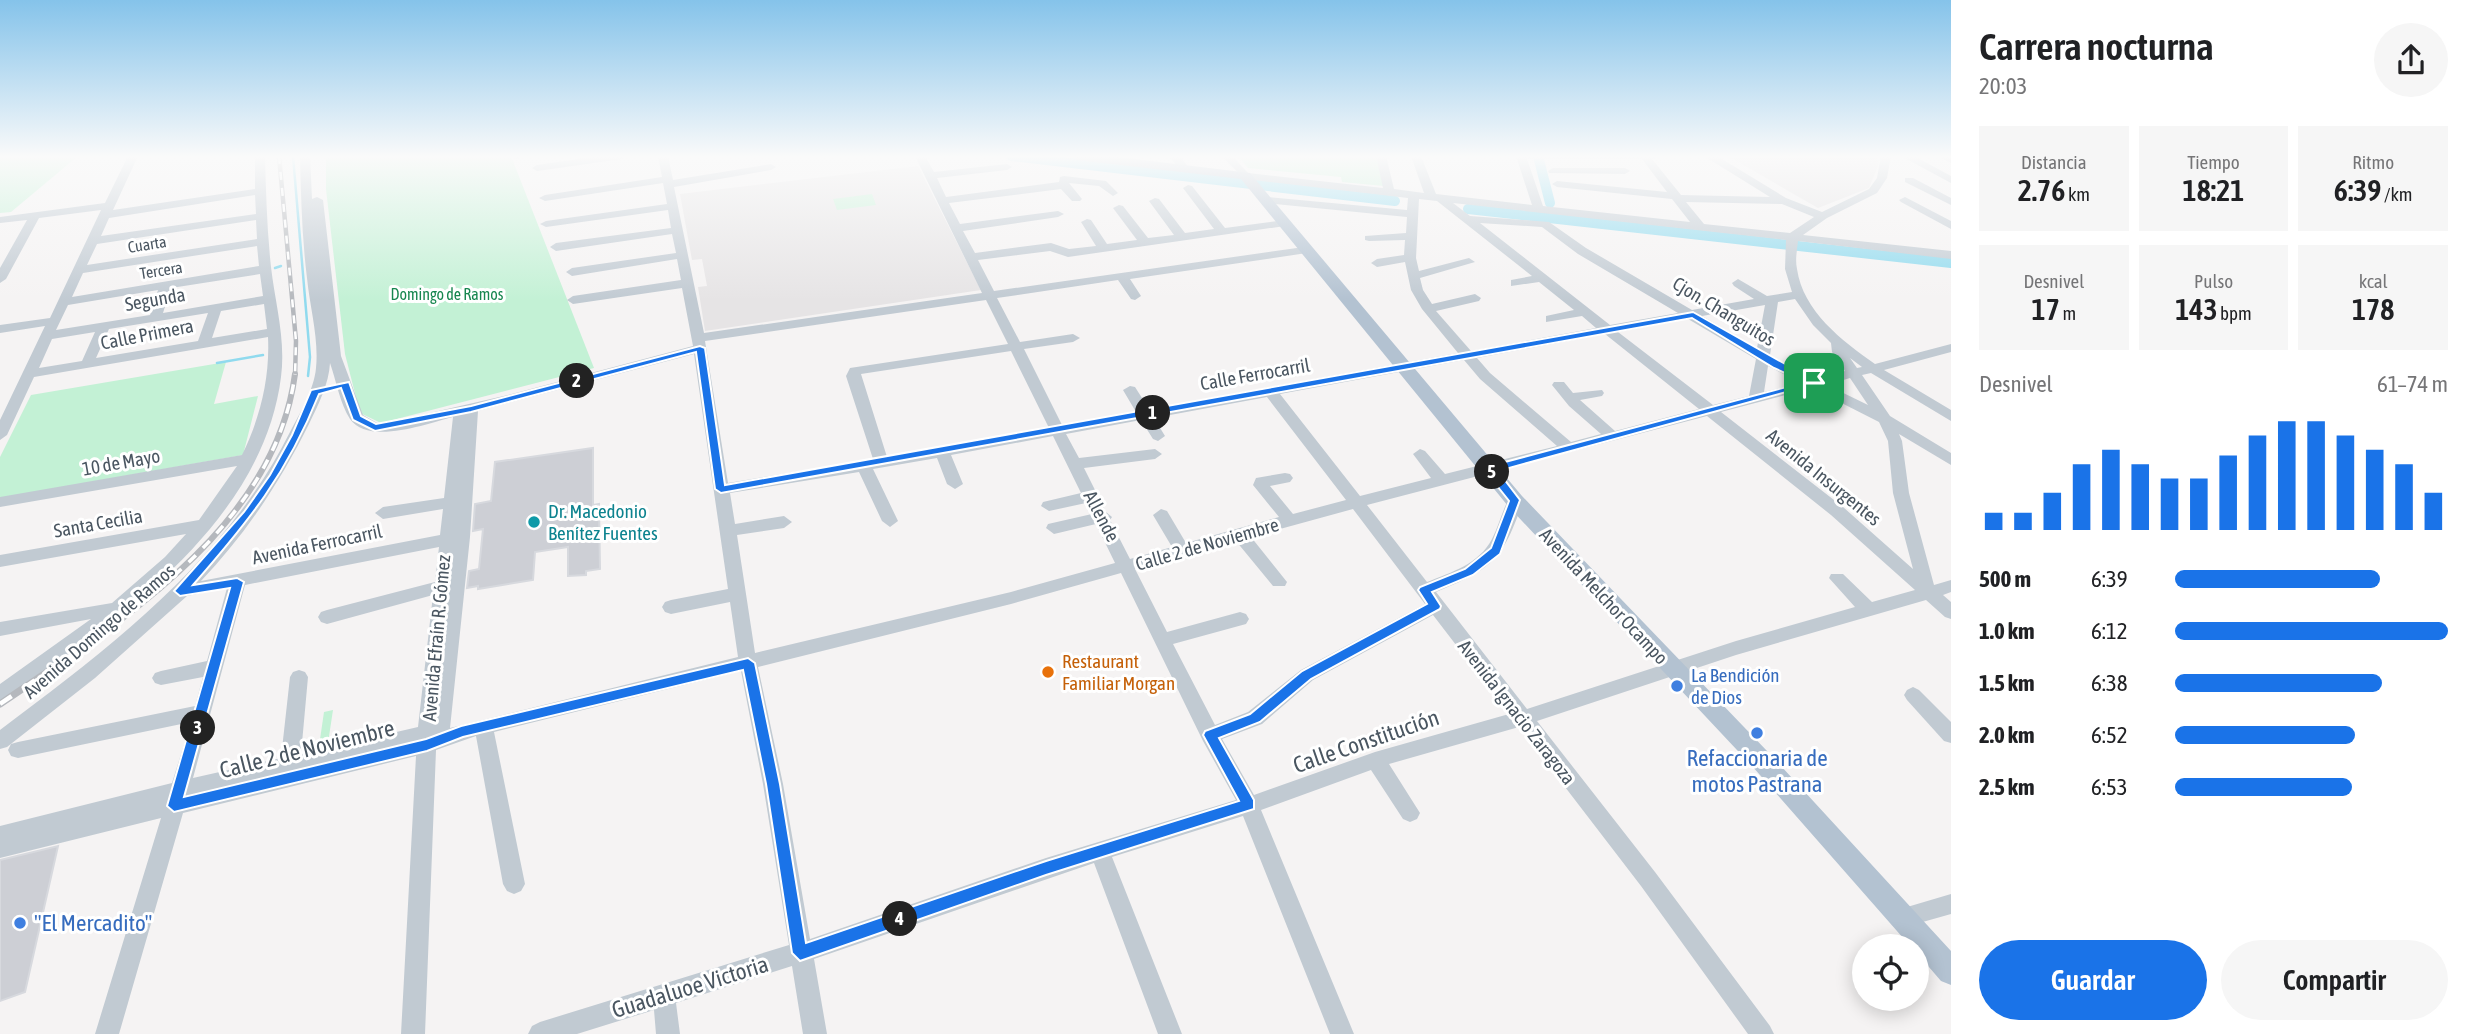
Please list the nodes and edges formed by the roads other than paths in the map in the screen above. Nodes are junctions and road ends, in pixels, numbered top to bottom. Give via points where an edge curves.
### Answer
1 (110, 204) edge
2 (174, 204) edge
3 (262, 204) edge
4 (310, 204) edge
5 (315, 204) edge
6 (945, 204) edge
7 (1157, 204) edge
8 (1201, 204) edge
9 (1269, 204) edge
10 (1358, 204) edge
11 (1413, 204) edge
12 (1445, 204) edge
13 (1496, 204) edge
14 (1537, 204) edge
15 (1549, 204) edge
16 (1589, 204) edge
17 (1683, 204) edge
18 (1792, 204) edge
19 (1846, 204) edge
20 (1913, 204) edge
21 (673, 206) joint
22 (150, 208) junction
23 (1119, 208) dead end
24 (107, 210) junction
25 (1539, 210) junction
26 (1058, 214) dead end
27 (1413, 214) junction
28 (36, 215) junction
29 (262, 216) junction
30 (1823, 216) junction
31 (1466, 219) junction
32 (0, 220) edge
33 (1087, 222) dead end
34 (1285, 223) junction
35 (546, 224) dead end
36 (1951, 226) edge
37 (185, 227) junction
38 (1700, 227) junction
39 (957, 228) junction
40 (678, 230) junction
41 (1222, 232) junction
42 (138, 234) junction
43 (1409, 236) junction
44 (1182, 238) junction
45 (1369, 238) dead end
46 (92, 241) junction
47 (263, 242) junction
48 (1791, 242) junction
49 (1145, 243) junction
50 (556, 247) dead end
51 (1307, 248) junction
52 (1104, 249) junction
53 (682, 255) junction
54 (1951, 255) edge
55 (174, 256) junction
56 (316, 256) junction
57 (972, 257) junction
58 (1410, 258) junction
59 (1469, 262) dead end
60 (128, 263) junction
61 (1377, 263) dead end
62 (265, 269) junction
63 (78, 270) junction
64 (572, 272) dead end
65 (1121, 275) junction
66 (1413, 276) junction
67 (1542, 278) junction
68 (0, 279) edge
69 (1657, 280) dead end
70 (688, 283) junction
71 (1516, 283) dead end
72 (1738, 283) dead end
73 (166, 285) junction
74 (1643, 285) junction
75 (116, 294) junction
76 (992, 295) junction
77 (1796, 295) junction
78 (1135, 296) dead end
79 (1475, 298) dead end
80 (270, 299) junction
81 (1768, 299) junction
82 (573, 300) dead end
83 (62, 302) junction
84 (216, 308) junction
85 (1427, 309) junction
86 (1584, 312) junction
87 (1693, 315) junction
88 (155, 318) junction
89 (1551, 319) dead end
90 (53, 321) junction
91 (104, 327) junction
92 (0, 330) edge
93 (1606, 331) junction
94 (273, 332) junction
95 (46, 336) junction
96 (1073, 338) dead end
97 (204, 343) junction
98 (699, 343) junction
99 (1838, 343) junction
100 (1018, 347) junction
101 (1944, 350) edge
102 (1465, 355) junction
103 (328, 357) junction
104 (1762, 357) junction
105 (1951, 360) edge
106 (87, 364) junction
107 (1404, 367) junction
108 (1875, 368) junction
109 (1852, 373) junction
110 (28, 374) junction
111 (1814, 383) junction
112 (345, 384) junction
113 (1559, 385) dead end
114 (1130, 390) dead end
115 (1270, 391) junction
116 (315, 392) junction
117 (1597, 393) dead end
118 (1569, 398) junction
119 (1756, 398) junction
120 (466, 410) junction
121 (1707, 411) junction
122 (1144, 414) junction
123 (4, 416) edge
124 (1951, 416) edge
125 (1885, 419) junction
126 (1056, 429) junction
127 (0, 435) edge
128 (1157, 436) dead end
129 (1612, 436) junction
130 (1569, 448) junction
131 (942, 451) junction
132 (1155, 454) dead end
133 (1420, 454) dead end
134 (249, 459) junction
135 (1951, 460) edge
136 (882, 463) junction
137 (1075, 464) junction
138 (864, 466) junction
139 (1490, 470) junction
140 (1285, 478) dead end
141 (1443, 481) junction
142 (955, 484) dead end
143 (721, 489) junction
144 (1092, 496) junction
145 (1515, 500) junction
146 (0, 502) edge
147 (452, 502) junction
148 (1358, 502) junction
149 (1049, 506) dead end
150 (383, 513) dead end
151 (1161, 515) dead end
152 (1104, 517) junction
153 (1290, 520) junction
154 (890, 521) dead end
155 (784, 523) dead end
156 (204, 526) junction
157 (1054, 528) dead end
158 (727, 531) junction
159 (1240, 535) junction
160 (454, 538) junction
161 (1182, 551) junction
162 (0, 561) edge
163 (1129, 567) junction
164 (1837, 578) dead end
165 (237, 582) junction
166 (1279, 582) dead end
167 (1951, 586) edge
168 (440, 587) junction
169 (180, 591) junction
170 (1928, 593) junction
171 (738, 594) junction
172 (1429, 598) junction
173 (671, 607) dead end
174 (115, 609) junction
175 (1869, 610) junction
176 (1951, 612) edge
177 (327, 617) dead end
178 (1240, 620) dead end
179 (0, 629) edge
180 (1163, 640) junction
181 (748, 663) junction
182 (215, 667) junction
183 (1674, 669) junction
184 (299, 677) dead end
185 (161, 678) dead end
186 (0, 694) edge
187 (1913, 695) dead end
188 (203, 712) junction
189 (1522, 718) junction
190 (484, 727) junction
191 (1210, 735) junction
192 (1951, 735) edge
193 (433, 737) junction
194 (0, 741) edge
195 (18, 750) dead end
196 (1375, 760) junction
197 (290, 765) junction
198 (177, 798) junction
199 (1249, 805) junction
200 (1410, 813) dead end
201 (0, 835) edge
202 (0, 848) edge
203 (1100, 852) junction
204 (514, 884) dead end
205 (1951, 904) edge
206 (1905, 917) junction
207 (800, 953) junction
208 (1951, 971) edge
209 (664, 995) junction
210 (107, 1034) edge
211 (413, 1034) edge
212 (540, 1034) edge
213 (668, 1034) edge
214 (815, 1034) edge
215 (1170, 1034) edge
216 (1342, 1034) edge
217 (1762, 1034) edge

1 - 24 street
2 - 22 street
3 - 29 street
4 - 56 street, Avenida Domingo de Ramos
5 - 56 street, Avenida Domingo de Ramos
6 - 39 street, Allende
7 - 44 street
8 - 41 street
9 - 34 main road, Avenida Melchor Ocampo
10 - 27 street
11 - 27 street
12 - 31 street, Avenida Insurgentes
13 - 25 street
14 - 25 street
15 - 25 street
16 - 38 street
17 - 38 street
18 - 30 street
19 - 30 street
20 - 36 street
21 - 35 street
21 - 40 street
22 - 24 street
22 - 42 street
23 - 49 street
24 - 28 street
24 - 46 street
26 - 39 street
27 - 43 street
28 - 32 street
28 - 68 street
29 - 37 street
29 - 47 street
30 - 48 street
31 - 67 street, Avenida Insurgentes
31 - 74 street, Cjon. Changuitos via 1545,224
33 - 52 street
34 - 41 street
34 - 51 main road, Avenida Melchor Ocampo
37 - 42 street
37 - 55 street
38 - 48 street
39 - 57 street, Allende
40 - 50 street
40 - 53 street
41 - 44 street
42 - 46 street
43 - 45 street
43 - 58 street
44 - 49 street
46 - 63 street
47 - 55 street, Cuarta
47 - 62 street
48 - 54 street
48 - 77 street
49 - 52 street
51 - 65 street
51 - 107 main road, Avenida Melchor Ocampo
52 - 57 street via 1068,253 1051,247
53 - 64 street
53 - 70 street
55 - 60 street, Cuarta
56 - 103 street, Avenida Domingo de Ramos
57 - 76 street, Allende
58 - 61 street
58 - 66 street
59 - 66 street
60 - 63 street, Cuarta
60 - 75 street
62 - 73 street, Tercera
62 - 80 street
63 - 83 street
65 - 76 street
65 - 78 street
66 - 85 street
67 - 71 street
67 - 86 street, Avenida Insurgentes
69 - 74 street
70 - 82 street
70 - 98 street
72 - 81 street
73 - 75 street, Tercera
73 - 88 street
74 - 87 street, Cjon. Changuitos
75 - 83 street, Tercera
76 - 98 street
76 - 100 street, Allende
77 - 81 street, Calle Ferrocarril
77 - 99 street via 1816,324
79 - 85 street
80 - 84 street, Segunda
80 - 94 street
81 - 87 street, Calle Ferrocarril
81 - 104 street
83 - 90 street
84 - 88 street, Segunda
84 - 97 street
85 - 102 street
86 - 89 street
86 - 93 street, Avenida Insurgentes
87 - 93 street, Calle Ferrocarril
87 - 104 street, Cjon. Changuitos
88 - 91 street, Segunda
90 - 92 street
90 - 95 street
91 - 95 street, Segunda
91 - 106 street
93 - 102 street, Calle Ferrocarril
93 - 121 street, Avenida Insurgentes
94 - 97 street, Calle Primera
94 - 134 street via 275,376
95 - 110 street
96 - 100 street
97 - 106 street, Calle Primera
98 - 120 street
98 - 143 street
99 - 108 street
99 - 109 street
100 - 126 street, Allende
100 - 136 street via 855,371
101 - 105 street
101 - 108 street, Calle 2 de Noviembre
102 - 107 street, Calle Ferrocarril
102 - 130 street
103 - 112 street
103 - 116 street, Avenida Domingo de Ramos
104 - 111 street, Cjon. Changuitos
104 - 119 street
106 - 110 street, Calle Primera
107 - 115 street, Calle Ferrocarril
107 - 139 main road, Avenida Melchor Ocampo
108 - 109 street, Calle 2 de Noviembre
108 - 124 street
109 - 111 street, Calle 2 de Noviembre
109 - 125 street
110 - 123 street
111 - 119 street, Calle 2 de Noviembre
111 - 125 street, Cjon. Changuitos
112 - 116 street
112 - 120 street via 356,418 375,428
113 - 118 street
114 - 122 street
115 - 122 street, Calle Ferrocarril
115 - 148 street, Avenida Ignacio Zaragoza
116 - 169 street, Avenida Domingo de Ramos via 275,477 248,515
117 - 118 street
118 - 129 street
119 - 121 street, Calle 2 de Noviembre
120 - 147 street, Avenida Efraín R. Gómez
120 - 160 street, Avenida Efraín R. Gómez
121 - 129 street, Calle 2 de Noviembre
121 - 170 street, Avenida Insurgentes via 1837,511
122 - 126 street, Calle Ferrocarril
122 - 128 street
123 - 127 street
125 - 135 street, Cjon. Changuitos
125 - 170 street via 1895,441 1901,493
126 - 131 street, Calle Ferrocarril
126 - 137 street, Allende
129 - 130 street, Calle 2 de Noviembre
130 - 139 street, Calle 2 de Noviembre
131 - 136 street, Calle Ferrocarril
131 - 142 street
132 - 137 street
133 - 141 street
134 - 146 street, 10 de Mayo
134 - 156 street
136 - 138 street, Calle Ferrocarril
137 - 144 street, Allende
138 - 143 street, Calle Ferrocarril
138 - 154 street
139 - 141 street, Calle 2 de Noviembre
139 - 145 main road, Avenida Melchor Ocampo
140 - 153 street via 1261,485
141 - 148 street, Calle 2 de Noviembre
143 - 158 street
144 - 149 street
144 - 152 street, Allende
145 - 172 street via 1496,551
145 - 183 main road, Avenida Melchor Ocampo
147 - 150 street
147 - 160 street, Avenida Efraín R. Gómez
148 - 153 street, Calle 2 de Noviembre
148 - 172 street, Avenida Ignacio Zaragoza
151 - 161 street
152 - 157 street
152 - 163 street, Allende
153 - 159 street, Calle 2 de Noviembre
155 - 158 street
156 - 162 street, Santa Cecilia
156 - 174 street
158 - 171 street
159 - 161 street, Calle 2 de Noviembre
159 - 166 street
160 - 165 street, Avenida Ferrocarril
160 - 168 street, Avenida Efraín R. Gómez
160 - 193 street, Avenida Efraín R. Gómez
161 - 163 street, Calle 2 de Noviembre
163 - 180 street, Allende
163 - 181 street, Calle 2 de Noviembre
164 - 175 street
165 - 169 street, Avenida Ferrocarril
165 - 182 street
167 - 170 street, Calle Constitución
168 - 177 street
168 - 193 street, Avenida Efraín R. Gómez
169 - 194 street, Avenida Domingo de Ramos
170 - 175 street, Calle Constitución
170 - 176 street, Avenida Insurgentes
171 - 173 street
171 - 181 street
172 - 189 street, Avenida Ignacio Zaragoza
172 - 191 street via 1307,675 1255,718
174 - 179 street
174 - 186 street
175 - 183 street, Calle Constitución
178 - 180 street
180 - 191 street, Allende
181 - 190 street, Calle 2 de Noviembre
181 - 207 street
182 - 185 street
182 - 188 street
183 - 189 street, Calle Constitución
183 - 206 main road, Avenida Melchor Ocampo
184 - 197 street
187 - 192 street
188 - 195 street
188 - 198 street
189 - 196 street, Calle Constitución
189 - 217 street, Avenida Ignacio Zaragoza
190 - 193 street, Calle 2 de Noviembre
190 - 204 street
191 - 199 street, Allende
193 - 197 street, Calle 2 de Noviembre
193 - 198 street, Calle 2 de Noviembre
193 - 211 street, Avenida Efraín R. Gómez
196 - 199 street, Calle Constitución
196 - 200 street
197 - 198 street, Calle 2 de Noviembre
198 - 201 street, Calle 2 de Noviembre
198 - 202 street, Calle 2 de Noviembre
198 - 210 street
199 - 203 street, Calle Constitución
199 - 216 street, Allende
203 - 207 street, Calle Constitución
203 - 215 street
205 - 206 street
206 - 208 main road, Avenida Melchor Ocampo
207 - 209 street, Guadaluoe Victoria
207 - 214 street
209 - 212 street, Guadaluoe Victoria
209 - 213 street

